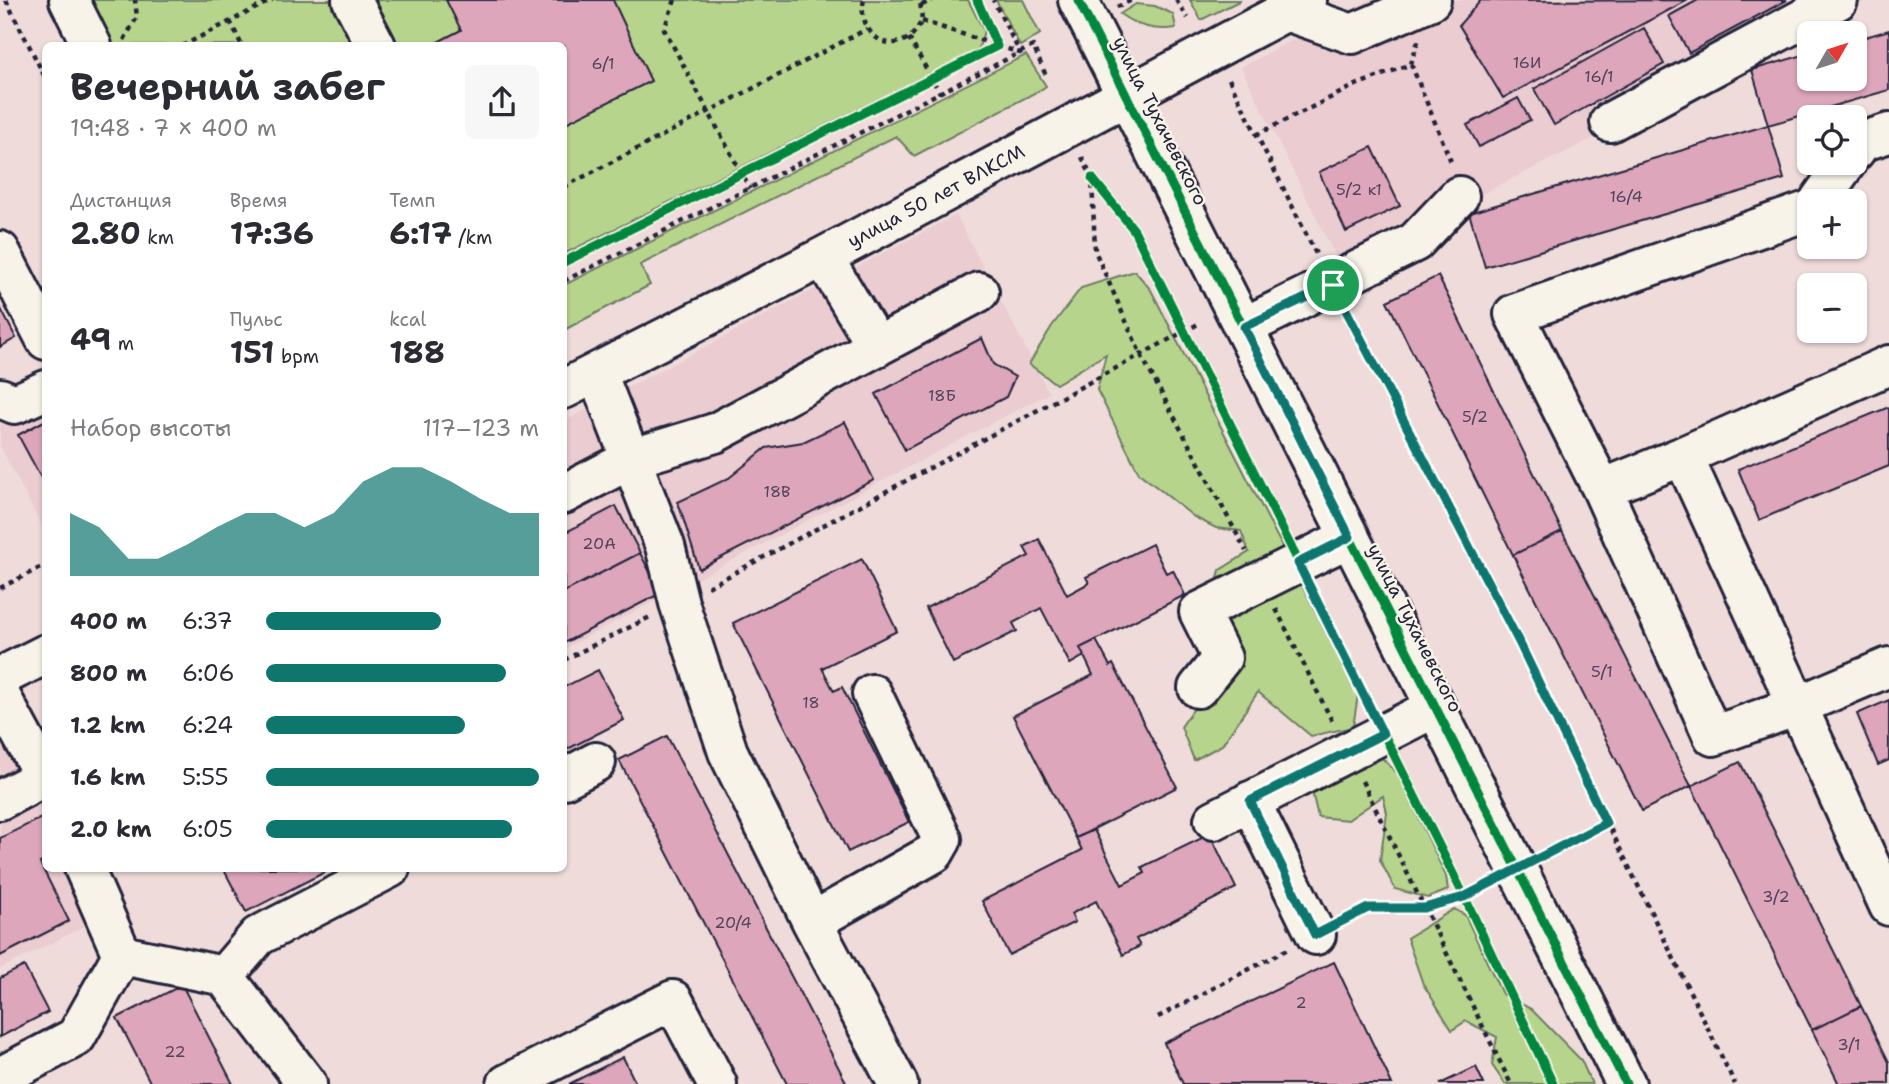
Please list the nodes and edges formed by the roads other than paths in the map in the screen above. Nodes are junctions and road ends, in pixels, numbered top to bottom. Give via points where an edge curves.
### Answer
1 (69, 0) edge
2 (352, 0) edge
3 (1078, 0) edge
4 (1838, 0) edge
5 (1296, 6) edge
6 (1426, 16) edge
7 (104, 42) edge
8 (374, 42) edge
9 (1128, 95) junction
10 (1610, 122) dead end
11 (1889, 133) edge
12 (1867, 140) edge
13 (1457, 182) road end
14 (1797, 215) edge
15 (0, 251) edge
16 (823, 257) junction
17 (979, 292) dead end
18 (1244, 327) junction
19 (42, 332) edge
20 (877, 347) junction
21 (1889, 365) edge
22 (580, 381) edge
23 (42, 392) edge
24 (0, 398) edge
25 (1683, 456) junction
26 (633, 458) junction
27 (1602, 489) junction
28 (567, 492) edge
29 (1350, 537) junction
30 (42, 656) edge
31 (1889, 667) edge
32 (0, 677) edge
33 (1198, 688) dead end
34 (872, 694) dead end
35 (0, 695) edge
36 (1797, 706) junction
37 (1436, 707) junction
38 (42, 772) edge
39 (42, 779) edge
40 (0, 800) edge
41 (1250, 801) junction
42 (1214, 820) dead end
43 (86, 872) edge
44 (382, 872) edge
45 (1889, 906) edge
46 (812, 922) junction
47 (1315, 935) road end
48 (122, 955) junction
49 (225, 976) junction
50 (0, 1077) edge
51 (307, 1084) edge
52 (508, 1084) edge
53 (717, 1084) edge
54 (898, 1084) edge
55 (1626, 1084) edge

1 - 7 street
2 - 8 street
3 - 9 street, улица Тухачевского
4 - 10 street
5 - 6 street via 1352,34
5 - 9 street, улица 50 лет ВЛКСМ
9 - 16 street, улица 50 лет ВЛКСМ
9 - 18 street, улица Тухачевского
11 - 12 street
13 - 18 street via 1415,242
14 - 27 street via 1514,314
15 - 19 street
16 - 20 street
16 - 22 street, улица 50 лет ВЛКСМ
17 - 20 street
18 - 29 street, улица Тухачевского
20 - 26 street via 715,433
21 - 25 street
22 - 26 street
23 - 24 street via 15,404
25 - 27 street
25 - 36 street
26 - 28 street
26 - 46 street via 729,752
27 - 36 street via 1713,736
29 - 33 street via 1199,612 1222,659
29 - 37 street, улица Тухачевского
30 - 32 street
31 - 36 street
34 - 46 street via 942,839 934,853
35 - 38 street
36 - 45 street
37 - 41 street
37 - 55 street, улица Тухачевского
39 - 40 street
41 - 42 street
41 - 47 street
43 - 48 street
44 - 49 street via 258,936
46 - 54 street
48 - 49 street
48 - 50 street via 76,1037
49 - 51 street
52 - 53 street via 673,1000

